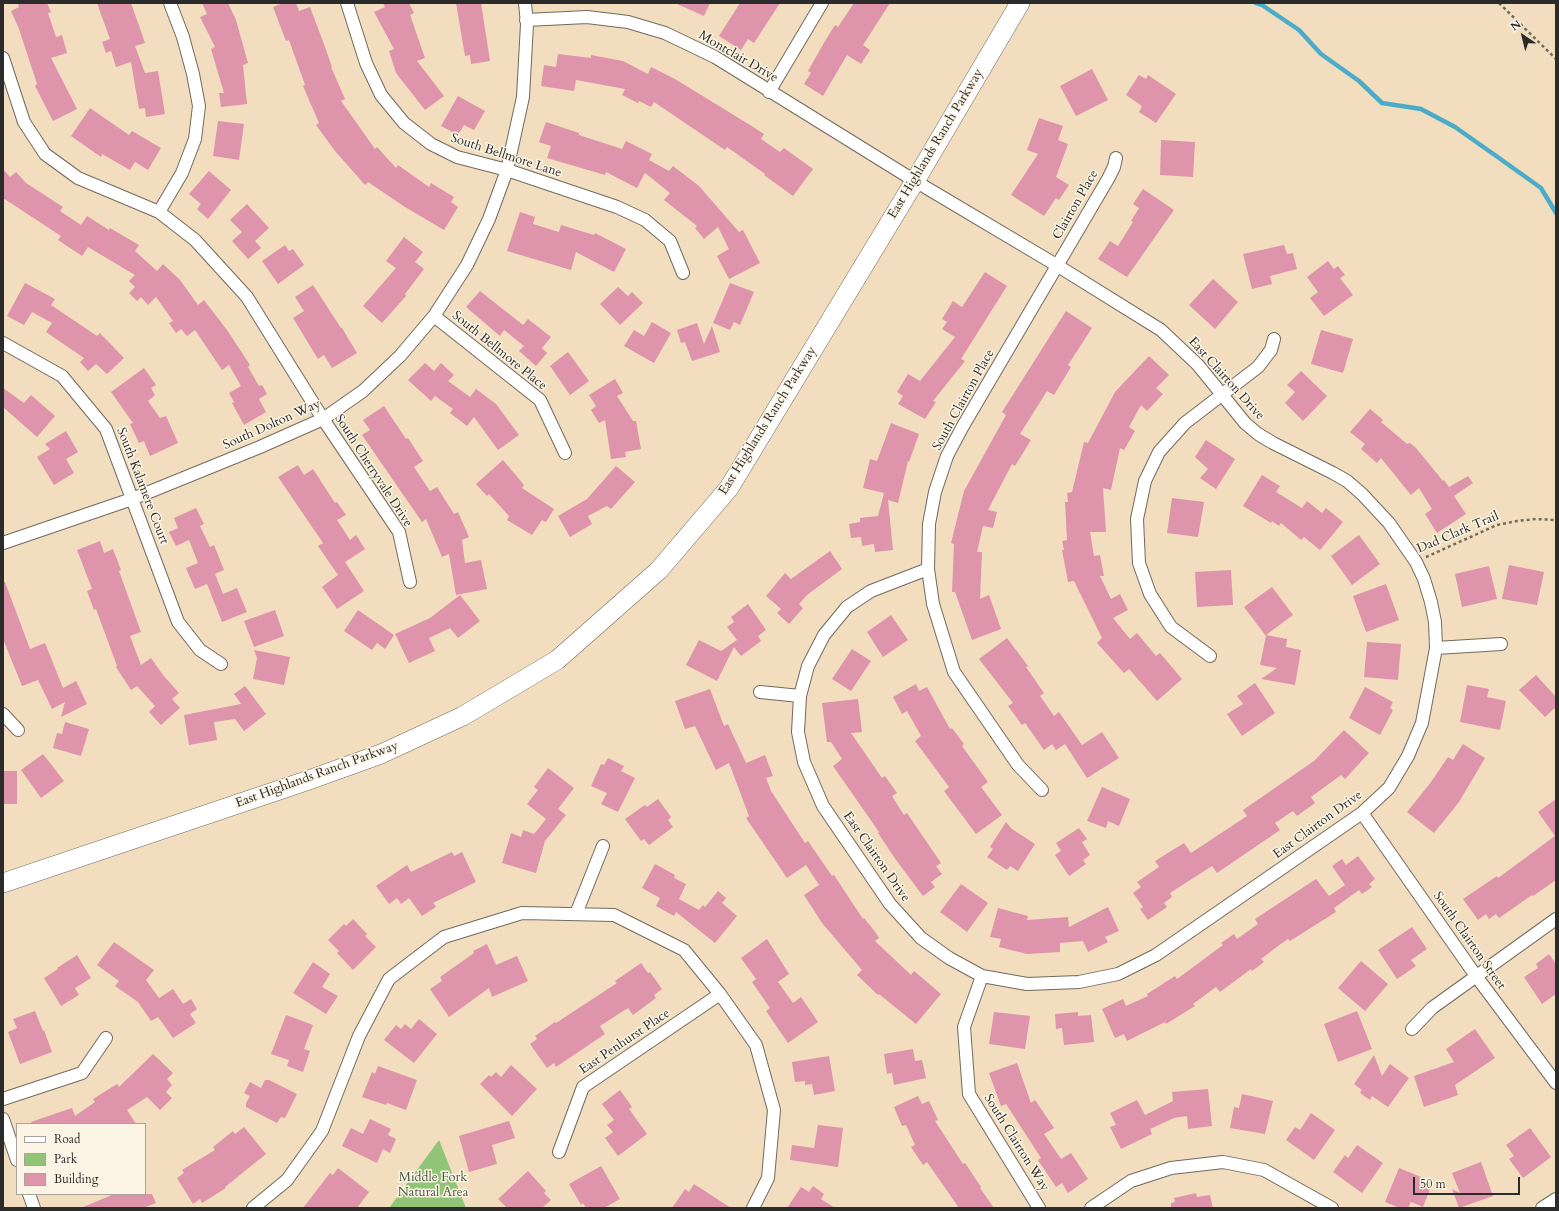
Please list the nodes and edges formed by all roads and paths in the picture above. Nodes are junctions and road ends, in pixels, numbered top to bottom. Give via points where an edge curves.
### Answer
1 (170, 3) edge
2 (347, 3) edge
3 (524, 3) edge
4 (822, 3) edge
5 (1020, 3) edge
6 (1499, 3) edge
7 (526, 20) junction
8 (3, 58) edge
9 (1556, 59) edge
10 (769, 92) junction
11 (1116, 158) dead end
12 (506, 170) junction
13 (915, 181) junction
14 (160, 212) junction
15 (1058, 266) junction
16 (683, 273) dead end
17 (434, 316) junction
18 (1274, 339) dead end
19 (3, 343) edge
20 (1221, 394) junction
21 (323, 419) junction
22 (565, 453) dead end
23 (132, 499) junction
24 (1556, 520) edge
25 (3, 542) edge
26 (1416, 562) junction
27 (928, 569) junction
28 (410, 582) dead end
29 (1502, 644) dead end
30 (1436, 648) junction
31 (1210, 656) dead end
32 (221, 664) dead end
33 (760, 692) dead end
34 (800, 696) junction
35 (3, 714) edge
36 (18, 730) dead end
37 (1042, 790) dead end
38 (1362, 813) junction
39 (603, 846) dead end
40 (3, 882) edge
41 (576, 914) junction
42 (1556, 919) edge
43 (982, 976) junction
44 (1476, 976) junction
45 (720, 994) junction
46 (1412, 1029) dead end
47 (106, 1038) dead end
48 (1556, 1083) edge
49 (3, 1100) edge
50 (3, 1119) edge
51 (559, 1152) dead end
52 (16, 1157) edge
53 (29, 1195) edge
54 (1556, 1199) edge
55 (34, 1208) edge
56 (253, 1208) edge
57 (753, 1208) edge
58 (1039, 1208) edge
59 (1092, 1208) edge
60 (1332, 1208) edge
61 (1542, 1208) edge

1 - 14 street via 183,37 199,106 195,139 182,173
2 - 12 street, South Bellmore Lane via 366,63 381,95 404,123 431,144 457,157
3 - 7 street, South Dolton Way
4 - 10 street
5 - 13 main road, East Highlands Ranch Parkway
6 - 9 path
7 - 10 street, Montclair Drive via 587,17 628,22 665,33 715,57
7 - 12 street, South Dolton Way via 523,97
8 - 14 street, South Cherryvale Drive via 24,122 44,154 78,178
10 - 13 street, Montclair Drive
11 - 15 street, Clairton Place via 1108,179
12 - 16 street, South Bellmore Lane via 617,207 645,220 670,241
12 - 17 street, South Dolton Way via 489,219 467,265
13 - 15 street, East Clairton Drive
13 - 40 main road, East Highlands Ranch Parkway via 729,488 659,570 557,660 463,716 381,754
14 - 21 street, South Cherryvale Drive via 195,240 247,297
15 - 20 street, East Clairton Drive via 1161,330 1198,365
15 - 27 street, South Clairton Place via 947,456 935,492 930,524
17 - 21 street, South Dolton Way via 400,356 363,391
17 - 22 street, South Bellmore Place via 540,400
18 - 20 street via 1271,350 1258,367
19 - 23 street, South Kalamere Court via 62,376 106,429
20 - 26 street, East Clairton Drive via 1245,423 1258,434 1347,481 1389,523
20 - 31 street via 1185,423 1159,452 1145,481 1137,519 1139,563 1150,594 1171,627
21 - 23 street, South Dolton Way
21 - 28 street, South Cherryvale Drive via 399,532
23 - 25 street, South Dolton Way
23 - 32 street, South Kalamere Court via 178,622 200,650
24 - 26 path, Dad Clark Trail via 1536,519 1497,525
26 - 30 street, East Clairton Drive via 1431,602
27 - 34 street, East Clairton Drive via 870,591 847,607 824,634 808,666
27 - 37 street, South Clairton Place via 933,604 954,672 1018,765
29 - 30 street
30 - 38 street, East Clairton Drive via 1422,723 1408,756 1389,788
33 - 34 street
34 - 43 street, East Clairton Drive via 798,732 804,762 823,806 890,904 921,938 949,958
35 - 36 street
38 - 43 street, East Clairton Drive via 1156,955 1118,974 1079,982 1027,984
38 - 44 street, South Clairton Street
39 - 41 street
41 - 45 street via 614,915 684,950
41 - 56 street via 522,913 444,937 389,979 359,1036 322,1131 287,1180
42 - 44 street
43 - 58 street, South Clairton Way via 964,1027 969,1094
44 - 46 street via 1432,1008
44 - 48 street, South Clairton Street
45 - 51 street, East Penhurst Place via 583,1087
45 - 57 street via 756,1045 774,1110 768,1178
47 - 49 street via 82,1073
50 - 52 street
53 - 55 street
54 - 61 street
59 - 60 street via 1131,1181 1171,1168 1223,1162 1264,1170

